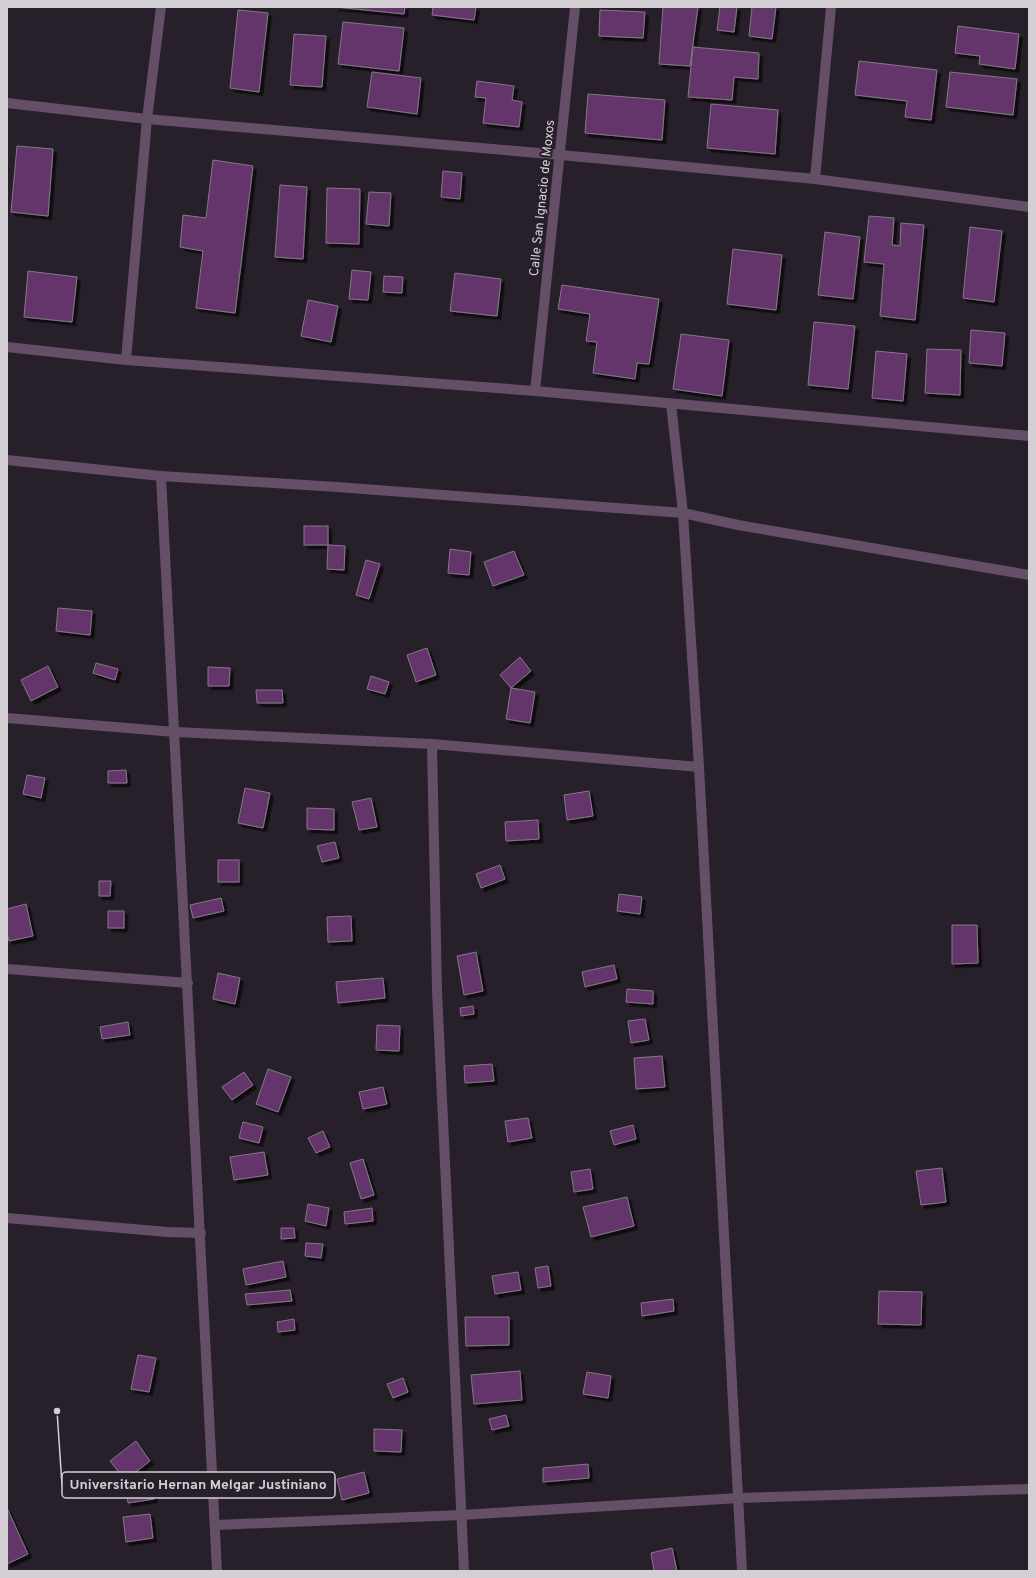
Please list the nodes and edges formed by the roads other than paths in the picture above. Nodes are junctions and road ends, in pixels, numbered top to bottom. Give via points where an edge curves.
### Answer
1 (161, 7) edge
2 (575, 7) edge
3 (831, 7) edge
4 (7, 103) edge
5 (147, 119) junction
6 (561, 155) junction
7 (815, 180) junction
8 (1029, 207) edge
9 (7, 347) edge
10 (126, 360) junction
11 (535, 391) junction
12 (671, 404) junction
13 (1029, 436) edge
14 (7, 460) edge
15 (161, 476) junction
16 (683, 513) junction
17 (1029, 575) edge
18 (7, 718) edge
19 (175, 732) junction
20 (432, 744) junction
21 (699, 767) junction
22 (7, 969) edge
23 (188, 983) junction
24 (7, 1218) edge
25 (200, 1233) junction
26 (1029, 1489) edge
27 (739, 1498) junction
28 (461, 1515) junction
29 (216, 1525) junction
30 (217, 1571) edge
31 (464, 1571) edge
32 (742, 1571) edge

1 - 5 street
2 - 6 street, Calle San Ignacio de Moxos
3 - 7 street
4 - 5 street
5 - 6 street
5 - 10 street
6 - 7 street
6 - 11 street, Calle San Ignacio de Moxos
7 - 8 street
9 - 10 street
10 - 11 street
11 - 12 street
12 - 13 street
12 - 16 street
14 - 15 street
15 - 16 street
15 - 19 street
16 - 17 street via 738,525
16 - 21 street
18 - 19 street
19 - 20 street
19 - 23 street
20 - 21 street
20 - 28 street via 437,991
21 - 27 street
22 - 23 street
23 - 25 street
24 - 25 street
25 - 29 street
26 - 27 street
27 - 28 street
27 - 32 street
28 - 29 street
28 - 31 street
29 - 30 street

